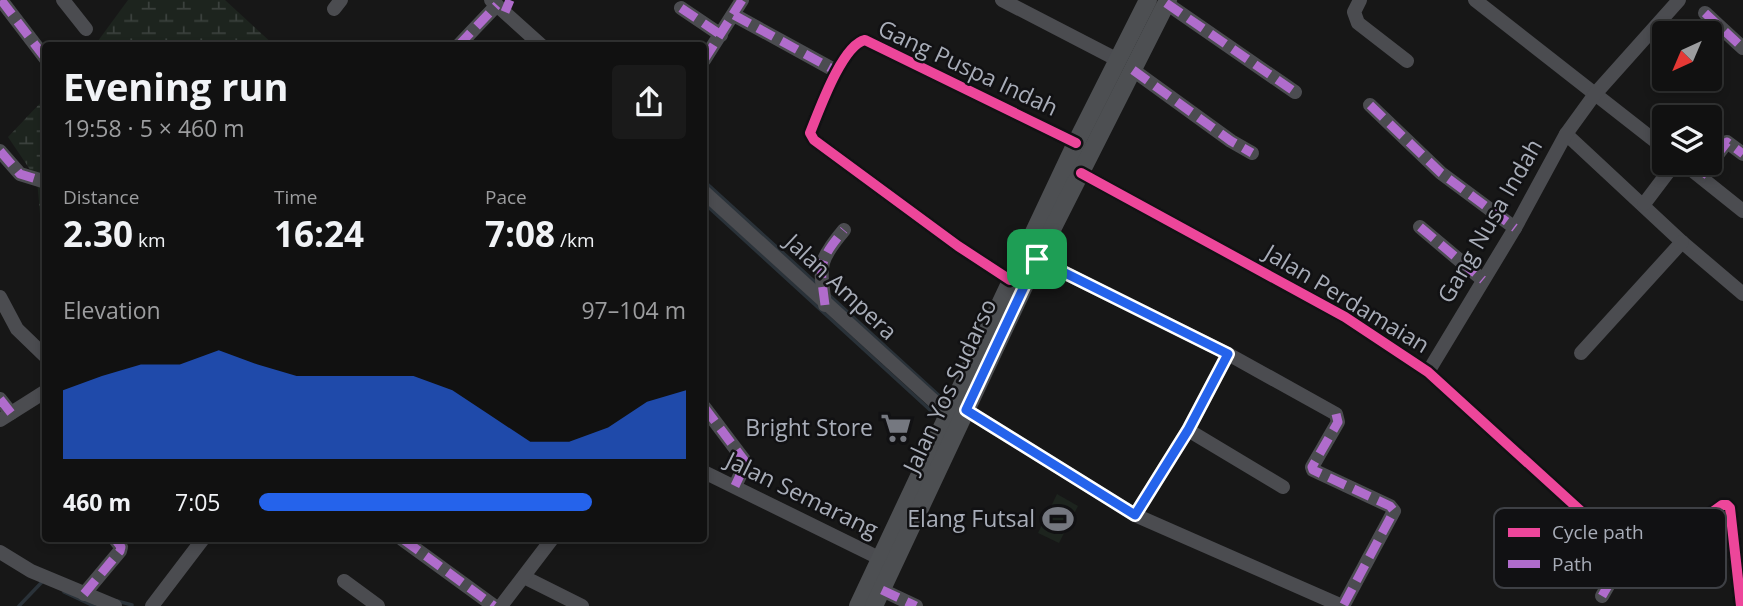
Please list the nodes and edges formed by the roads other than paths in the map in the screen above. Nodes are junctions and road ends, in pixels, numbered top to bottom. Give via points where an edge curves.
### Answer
1 (1, 0) edge
2 (63, 0) edge
3 (742, 0) edge
4 (1002, 0) edge
5 (1360, 0) edge
6 (1475, 0) edge
7 (1679, 0) edge
8 (1161, 1) edge
9 (501, 4) edge
10 (681, 8) dead end
11 (1704, 13) dead end
12 (734, 15) junction
13 (86, 29) dead end
14 (721, 34) junction
15 (462, 42) edge
16 (538, 42) edge
17 (1743, 48) edge
18 (42, 54) edge
19 (707, 55) edge
20 (1408, 61) dead end
21 (1125, 65) junction
22 (836, 71) junction
23 (1295, 92) dead end
24 (1595, 94) junction
25 (1370, 105) dead end
26 (1566, 134) junction
27 (1086, 136) junction
28 (1652, 139) edge
29 (0, 151) edge
30 (1252, 153) dead end
31 (1743, 154) edge
32 (1081, 173) junction
33 (1666, 175) edge
34 (1701, 176) joint
35 (42, 181) edge
36 (707, 195) edge
37 (1644, 204) junction
38 (1743, 211) edge
39 (1420, 227) dead end
40 (1515, 228) junction
41 (844, 230) dead end
42 (1682, 242) junction
43 (1037, 259) junction
44 (1483, 280) junction
45 (1010, 281) junction
46 (1743, 294) edge
47 (0, 297) edge
48 (825, 305) junction
49 (42, 353) edge
50 (1581, 353) dead end
51 (1228, 354) junction
52 (1427, 372) junction
53 (42, 393) edge
54 (0, 399) edge
55 (707, 411) edge
56 (958, 413) junction
57 (5, 416) edge
58 (1188, 430) junction
59 (707, 473) edge
60 (735, 486) junction
61 (1283, 486) dead end
62 (1578, 508) edge
63 (1719, 508) edge
64 (1135, 515) junction
65 (117, 542) edge
66 (201, 542) edge
67 (407, 542) edge
68 (550, 542) edge
69 (0, 552) edge
70 (881, 559) junction
71 (1741, 567) edge
72 (524, 577) junction
73 (344, 581) dead end
74 (1607, 588) edge
75 (84, 594) junction
76 (1602, 596) dead end
77 (878, 598) edge
78 (114, 606) edge
79 (152, 606) edge
80 (378, 606) edge
81 (494, 606) edge
82 (501, 606) edge
83 (582, 606) edge
84 (859, 606) edge
85 (916, 606) edge
86 (1343, 606) edge
87 (1741, 606) edge

1 - 18 street
2 - 13 street
3 - 12 street
4 - 21 street
5 - 20 street via 1354,12 1358,23
6 - 24 street
7 - 24 street, Gang Nusa Indah
8 - 21 main road, Jalan Yos Sudarso
8 - 23 street
9 - 15 street
9 - 16 street
10 - 14 street
11 - 17 street
12 - 14 street
12 - 22 street
14 - 19 street
21 - 27 main road, Jalan Yos Sudarso
21 - 30 street
22 - 27 street, Gang Puspa Indah via 857,43 865,40
22 - 45 street, Gang Puspa Indah via 810,133 814,140
24 - 26 street, Gang Nusa Indah
24 - 28 street
25 - 40 street via 1441,173
26 - 37 street
26 - 40 street, Gang Nusa Indah
27 - 32 main road, Jalan Yos Sudarso
27 - 45 main road, Jalan Yos Sudarso
29 - 35 street via 20,174
31 - 34 street via 1727,142
32 - 43 main road, Jalan Yos Sudarso
32 - 52 street, Jalan Perdamaian via 1345,317
33 - 37 street
34 - 38 street
36 - 48 street, Jalan Ampera
37 - 42 street
39 - 44 street
40 - 44 street, Gang Nusa Indah
41 - 48 street via 824,256
42 - 46 street
42 - 50 street
43 - 51 street
43 - 56 main road, Jalan Yos Sudarso
44 - 52 street, Gang Nusa Indah
45 - 56 main road, Jalan Yos Sudarso
47 - 49 street via 17,329
48 - 56 street, Jalan Ampera
51 - 58 street
51 - 86 street via 1336,414 1338,422 1313,470 1393,508
52 - 62 street, Jalan Perdamaian
53 - 57 street
54 - 57 street
55 - 60 street via 744,460
56 - 64 street, Jalan Ampera
56 - 70 main road, Jalan Yos Sudarso
56 - 77 main road, Jalan Yos Sudarso
58 - 61 street
58 - 64 street
59 - 60 street, Jalan Semarang
60 - 70 street, Jalan Semarang
63 - 71 street via 1725,504 1730,508
64 - 86 street, Jalan Ampera
65 - 75 street via 120,551
66 - 79 street
67 - 81 street
68 - 72 street
69 - 75 street
70 - 84 main road, Jalan Yos Sudarso
71 - 87 street
72 - 82 street
72 - 83 street
73 - 80 street
74 - 76 street
75 - 78 street
77 - 85 street

